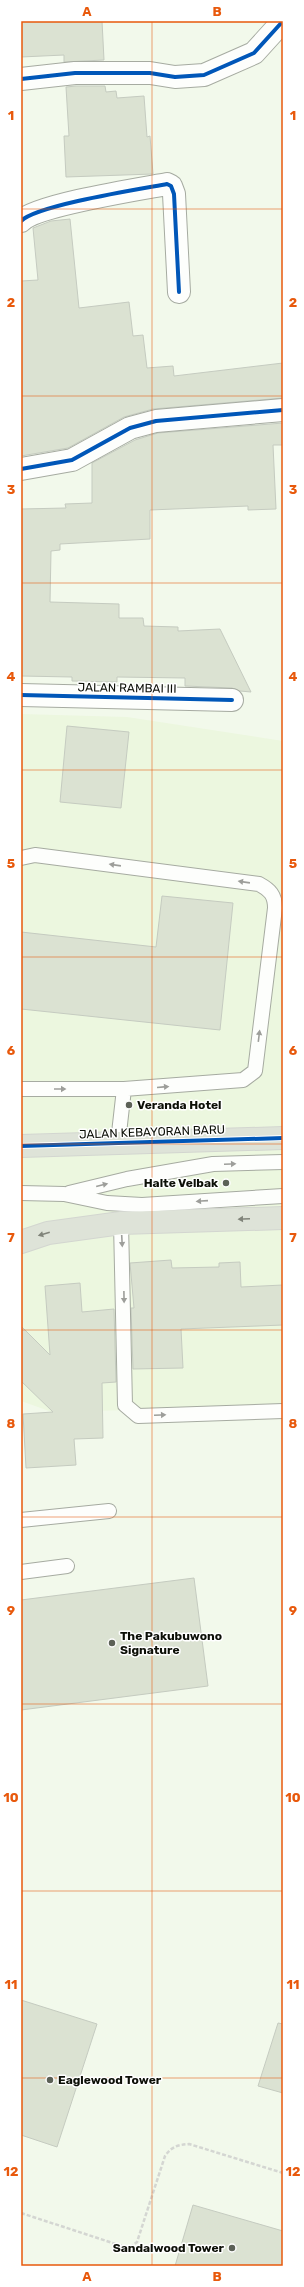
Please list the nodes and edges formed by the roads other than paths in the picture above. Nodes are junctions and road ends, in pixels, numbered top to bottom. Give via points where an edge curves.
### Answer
1 (283, 21) edge
2 (21, 80) edge
3 (21, 221) edge
4 (179, 292) dead end
5 (283, 410) edge
6 (21, 470) edge
7 (21, 695) edge
8 (232, 700) dead end
9 (21, 858) edge
10 (21, 1089) edge
11 (124, 1089) junction
12 (283, 1138) edge
13 (118, 1142) junction
14 (21, 1146) edge
15 (283, 1162) edge
16 (21, 1193) edge
17 (64, 1194) junction
18 (283, 1196) edge
19 (283, 1218) edge
20 (121, 1223) junction
21 (21, 1242) edge
22 (283, 1412) edge
23 (109, 1511) dead end
24 (21, 1520) edge
25 (67, 1566) dead end
26 (21, 1572) edge

1 - 2 street via 254,53 204,75 175,77 150,73 75,73
3 - 4 street via 32,214 105,195 167,184 171,186 174,194
5 - 6 street via 156,421 130,428 72,460
7 - 8 street, JALAN RAMBAI III
11 -> 9 lane via 243,1080 255,1071 275,900 270,890 260,884 35,855
10 -> 11 lane
11 - 13 lane
12 - 13 main road, JALAN KEBAYORAN BARU
13 - 14 main road, JALAN KEBAYORAN BARU
17 -> 15 lane via 127,1179 213,1164
16 - 17 lane
18 -> 17 lane via 142,1205 108,1203
19 -> 20 main road
20 -> 21 main road via 48,1233
20 -> 22 lane via 125,1405 138,1416
23 - 24 lane
25 - 26 lane

